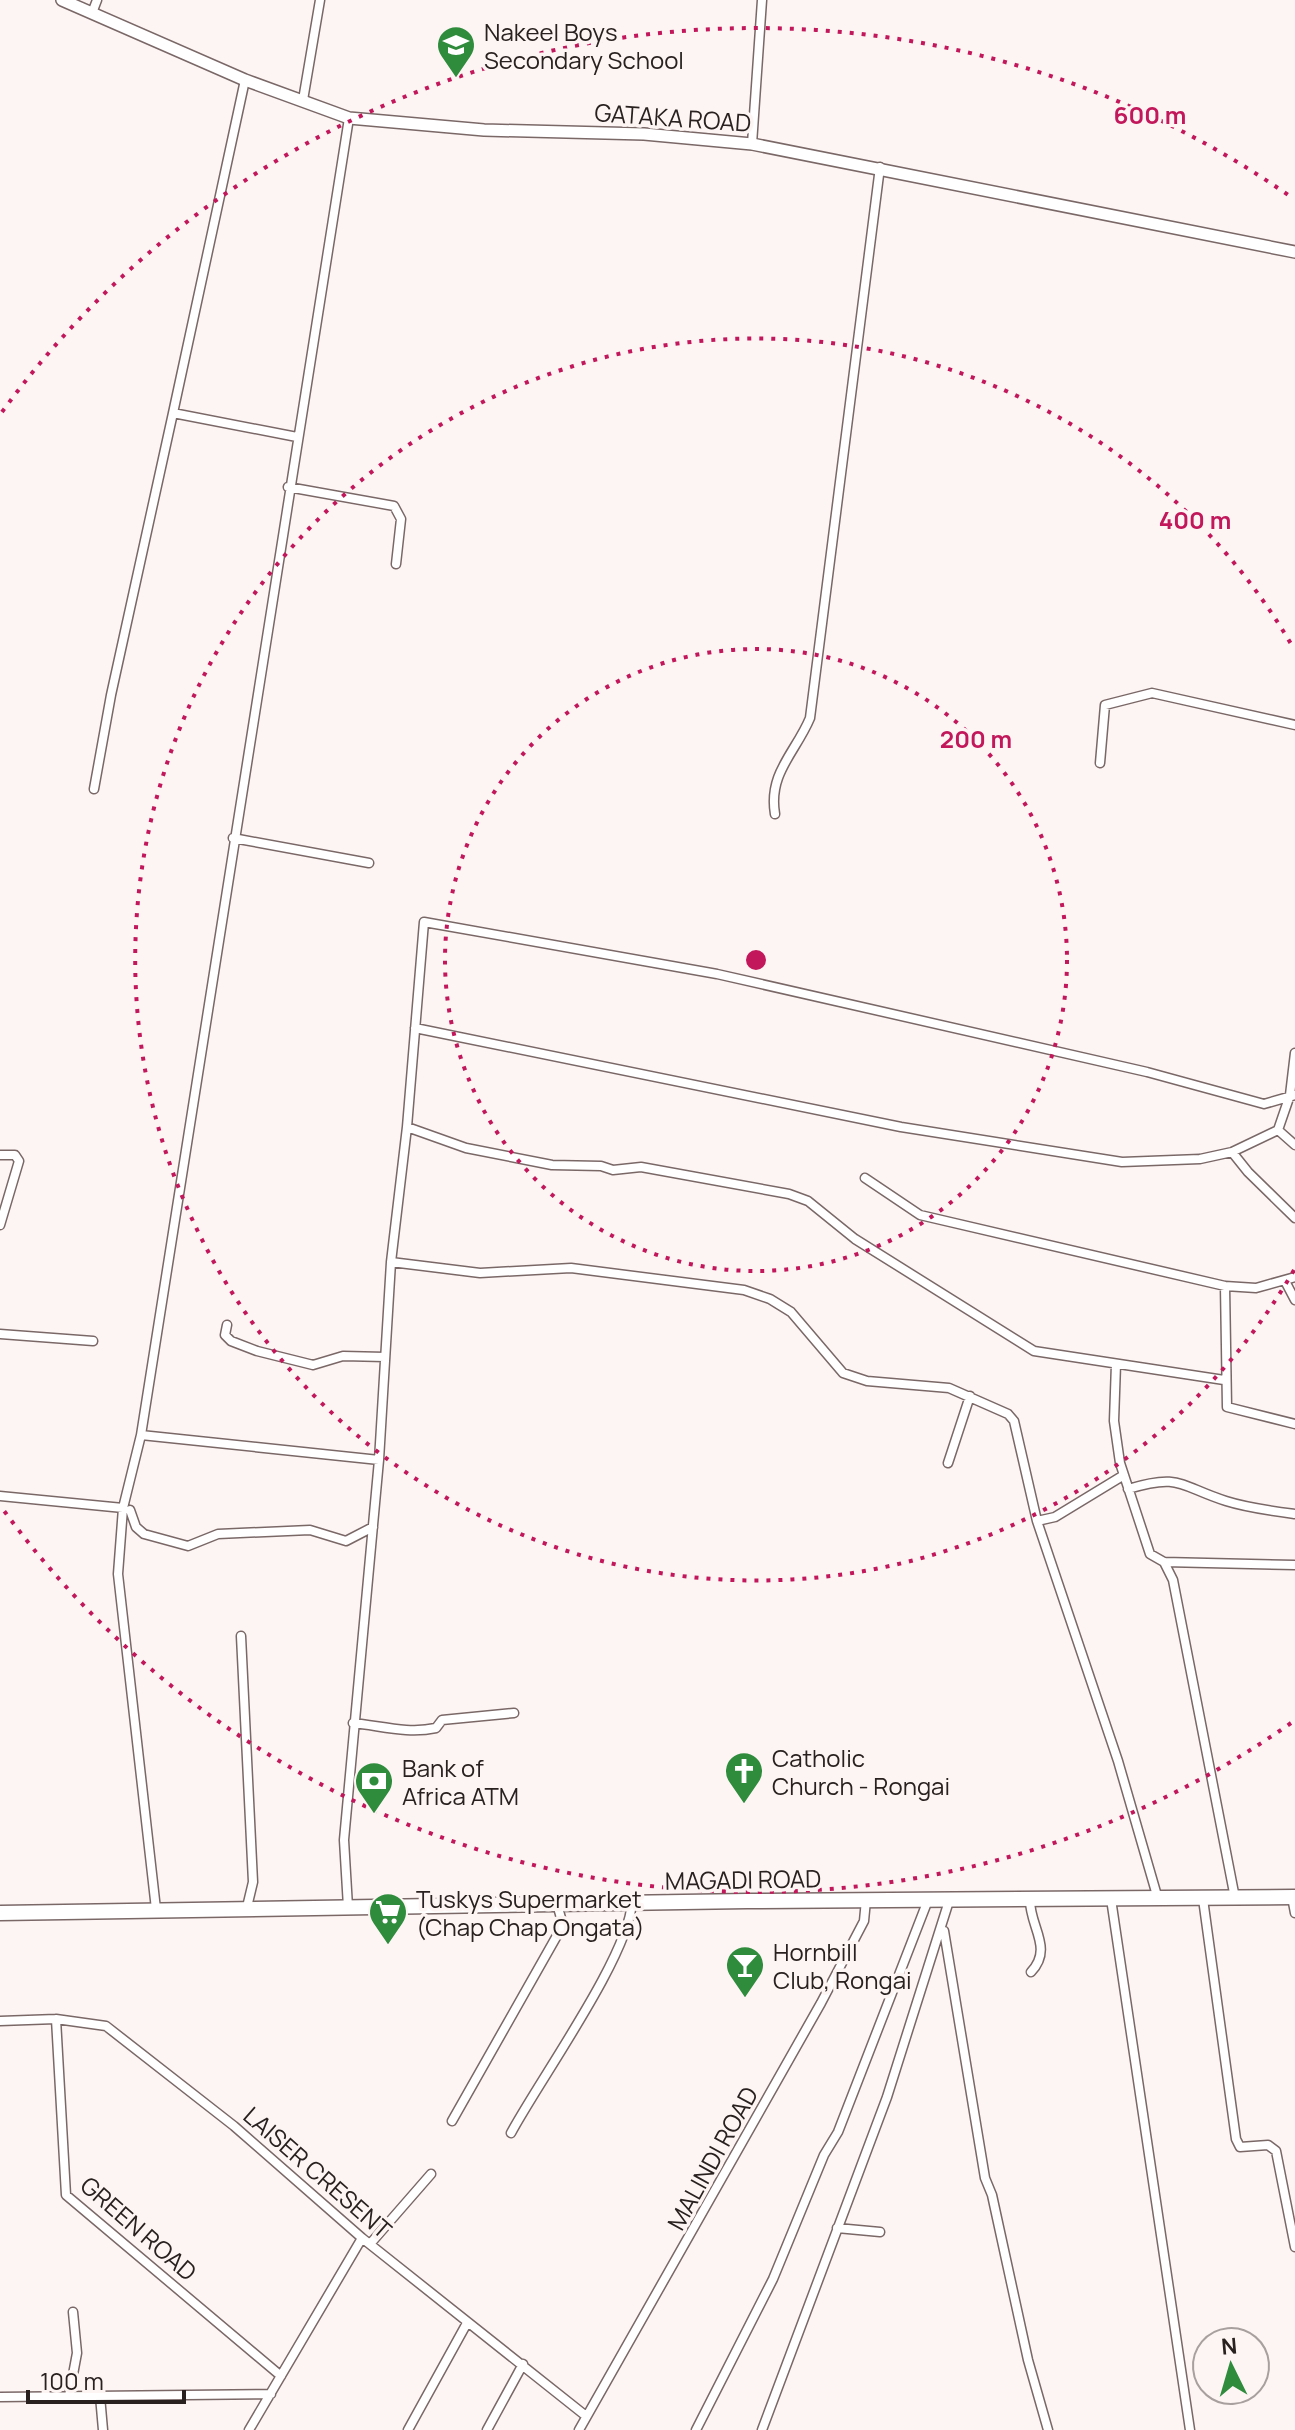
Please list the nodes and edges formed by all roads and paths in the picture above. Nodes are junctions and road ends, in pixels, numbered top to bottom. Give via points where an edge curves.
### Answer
1 (62, 0) edge
2 (97, 0) edge
3 (320, 0) edge
4 (762, 0) edge
5 (92, 13) junction
6 (245, 80) junction
7 (303, 100) junction
8 (349, 118) junction
9 (752, 144) junction
10 (880, 167) junction
11 (1295, 252) edge
12 (173, 413) junction
13 (297, 437) junction
14 (288, 487) junction
15 (396, 564) dead end
16 (1295, 725) edge
17 (1100, 763) dead end
18 (94, 789) dead end
19 (775, 814) dead end
20 (233, 838) junction
21 (369, 863) dead end
22 (415, 1028) junction
23 (1295, 1053) edge
24 (1292, 1095) edge
25 (407, 1127) junction
26 (1278, 1130) junction
27 (1295, 1145) edge
28 (1232, 1152) junction
29 (0, 1155) edge
30 (865, 1178) dead end
31 (1295, 1218) edge
32 (0, 1225) edge
33 (391, 1262) junction
34 (1295, 1277) edge
35 (1285, 1281) junction
36 (1225, 1286) junction
37 (1295, 1300) edge
38 (227, 1325) dead end
39 (0, 1334) edge
40 (93, 1341) dead end
41 (385, 1357) junction
42 (1116, 1364) junction
43 (1224, 1380) junction
44 (970, 1396) junction
45 (1295, 1424) edge
46 (141, 1435) junction
47 (379, 1460) junction
48 (948, 1463) dead end
49 (1124, 1475) junction
50 (1128, 1489) junction
51 (0, 1496) edge
52 (127, 1509) junction
53 (1295, 1514) edge
54 (1037, 1521) junction
55 (373, 1527) junction
56 (1164, 1562) junction
57 (1295, 1565) edge
58 (241, 1636) dead end
59 (514, 1713) dead end
60 (353, 1723) junction
61 (1293, 1897) edge
62 (1235, 1898) junction
63 (1030, 1899) junction
64 (1111, 1899) junction
65 (1158, 1899) junction
66 (1203, 1899) junction
67 (866, 1900) junction
68 (928, 1900) junction
69 (949, 1901) junction
70 (632, 1902) junction
71 (557, 1904) junction
72 (247, 1907) junction
73 (348, 1907) junction
74 (156, 1909) junction
75 (0, 1913) edge
76 (1295, 1913) edge
77 (943, 1928) junction
78 (1031, 1972) dead end
79 (56, 2019) junction
80 (0, 2021) edge
81 (452, 2121) dead end
82 (511, 2133) dead end
83 (431, 2174) dead end
84 (837, 2228) junction
85 (880, 2232) dead end
86 (366, 2241) junction
87 (1295, 2247) edge
88 (73, 2312) dead end
89 (467, 2323) junction
90 (523, 2364) junction
91 (281, 2376) junction
92 (271, 2394) junction
93 (69, 2396) junction
94 (100, 2396) junction
95 (0, 2397) edge
96 (586, 2416) junction
97 (103, 2430) edge
98 (249, 2430) edge
99 (408, 2430) edge
100 (487, 2430) edge
101 (579, 2430) edge
102 (696, 2430) edge
103 (762, 2430) edge
104 (1048, 2430) edge
105 (1190, 2430) edge

1 - 5 street, GATAKA ROAD
2 - 5 street
3 - 7 street
4 - 9 street
5 - 6 street, GATAKA ROAD
6 - 7 street, GATAKA ROAD
6 - 12 street
7 - 8 street, GATAKA ROAD
8 - 9 street, GATAKA ROAD
8 - 13 street
9 - 10 street, GATAKA ROAD
10 - 11 street, GATAKA ROAD
10 - 19 street via 810,718 773,787
12 - 13 street
12 - 18 street
13 - 14 street
14 - 15 street via 394,506 401,519
14 - 20 street
16 - 17 street via 1148,693 1105,705
20 - 21 street
20 - 46 street
22 - 24 street via 424,922 717,974 1147,1072 1264,1104
22 - 25 street
22 - 28 street via 901,1127 1122,1162 1200,1159
23 - 24 street
24 - 26 street
25 - 33 street
25 - 42 street via 466,1148 552,1165 641,1167 789,1194 808,1201 855,1239 1034,1351
26 - 27 street
26 - 28 street
28 - 31 street
29 - 32 street via 15,1155 19,1161
30 - 36 street via 920,1215
33 - 41 street
33 - 44 street via 480,1273 571,1268 744,1290 791,1312 843,1373 867,1381 949,1388
34 - 35 street
35 - 36 street via 1256,1288
35 - 37 street
36 - 43 street
38 - 41 street via 225,1335 231,1341 313,1365 343,1356
39 - 40 street
41 - 47 street
42 - 43 street
42 - 49 street via 1114,1421
43 - 45 street via 1227,1407
44 - 48 street
44 - 54 street via 1001,1409 1014,1421
46 - 47 street
46 - 52 street
47 - 55 street
49 - 50 street
49 - 54 street via 1055,1517
50 - 53 street via 1172,1480 1223,1500
50 - 56 street via 1146,1548
51 - 52 street
52 - 55 street via 144,1534 188,1546 218,1534 310,1530 346,1541
52 - 74 street via 118,1574
54 - 65 street
55 - 60 street
56 - 57 street
56 - 62 street via 1173,1580
58 - 72 street via 253,1882
59 - 60 street via 442,1720 436,1728 407,1733
60 - 73 street via 344,1840
61 - 62 highway, MAGADI ROAD
61 - 76 street
62 - 66 highway, MAGADI ROAD
63 - 64 highway, MAGADI ROAD
63 - 69 highway, MAGADI ROAD
63 - 78 street via 1029,1916 1042,1945 1040,1963
64 - 65 highway, MAGADI ROAD
64 - 105 street
65 - 66 highway, MAGADI ROAD
66 - 87 street via 1236,2139 1240,2147 1268,2145 1276,2151
67 - 68 highway, MAGADI ROAD
67 - 70 highway, MAGADI ROAD
67 - 96 street, MALINDI ROAD via 864,1921 821,2003
68 - 69 highway, MAGADI ROAD
68 - 102 street via 838,2132 773,2279
69 - 77 street
70 - 71 highway, MAGADI ROAD
70 - 82 street via 631,1922 607,1970
71 - 73 highway, MAGADI ROAD
71 - 81 street via 563,1925
72 - 73 highway, MAGADI ROAD
72 - 74 highway, MAGADI ROAD
74 - 75 highway, MAGADI ROAD
77 - 84 street
77 - 104 street via 985,2178
79 - 80 street, LAISER CRESENT
79 - 86 street, LAISER CRESENT via 106,2026 234,2126
79 - 91 street, GREEN ROAD via 66,2195
83 - 86 street
84 - 85 street
84 - 103 street
86 - 89 street, LAISER CRESENT
86 - 91 street
88 - 93 street via 77,2353
89 - 90 street, LAISER CRESENT
89 - 99 street
90 - 96 street, LAISER CRESENT
90 - 100 street
91 - 92 street
92 - 94 street
92 - 98 street
93 - 94 street
93 - 95 street
94 - 97 street
96 - 101 street, MALINDI ROAD

